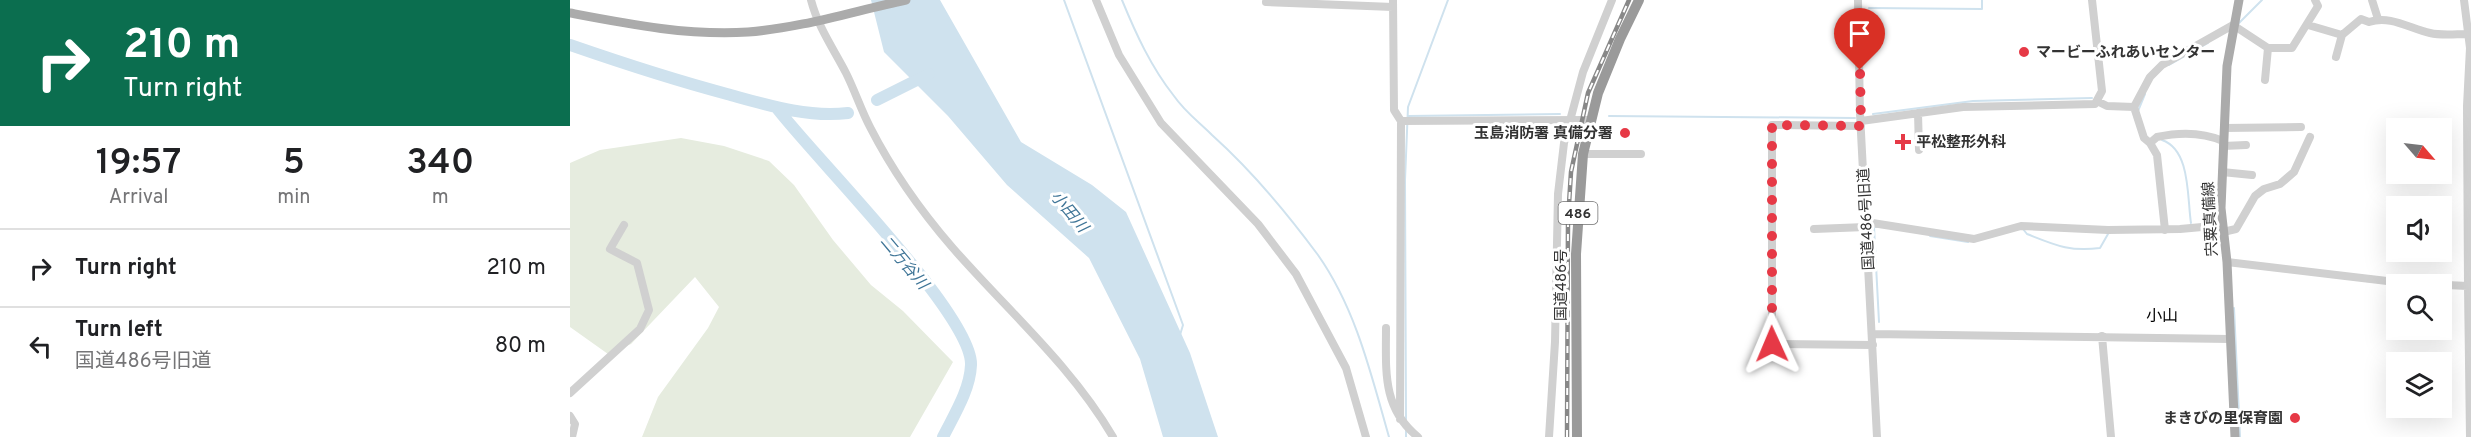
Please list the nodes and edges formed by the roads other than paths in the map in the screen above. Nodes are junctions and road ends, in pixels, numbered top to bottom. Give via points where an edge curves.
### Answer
1 (811, 0) edge
2 (906, 0) edge
3 (1096, 0) edge
4 (1612, 0) edge
5 (1639, 0) edge
6 (1858, 0) edge
7 (2092, 0) edge
8 (2239, 0) edge
9 (2315, 0) edge
10 (2372, 0) edge
11 (2464, 0) edge
12 (1266, 2) dead end
13 (1284, 2) edge
14 (1393, 4) edge
15 (570, 13) edge
16 (820, 19) junction
17 (2378, 19) junction
18 (2233, 25) junction
19 (2308, 25) junction
20 (2468, 34) junction
21 (2342, 35) junction
22 (2268, 48) junction
23 (2336, 57) dead end
24 (2265, 80) dead end
25 (2098, 102) junction
26 (2134, 107) junction
27 (1918, 113) junction
28 (1569, 120) junction
29 (1590, 120) junction
30 (1401, 121) junction
31 (1861, 124) junction
32 (2301, 127) dead end
33 (2224, 128) junction
34 (2310, 137) dead end
35 (2151, 143) junction
36 (2223, 144) junction
37 (2246, 145) dead end
38 (1919, 150) dead end
39 (1583, 154) junction
40 (1641, 154) dead end
41 (2222, 172) junction
42 (2252, 175) dead end
43 (2469, 199) edge
44 (624, 225) dead end
45 (1866, 225) junction
46 (1815, 229) dead end
47 (2165, 230) junction
48 (2223, 231) junction
49 (2227, 262) junction
50 (2468, 286) junction
51 (1386, 328) dead end
52 (1872, 334) junction
53 (2102, 336) junction
54 (2469, 336) edge
55 (2230, 339) junction
56 (1873, 345) junction
57 (570, 393) edge
58 (570, 416) edge
59 (1402, 421) junction
60 (572, 437) edge
61 (1113, 437) edge
62 (1366, 437) edge
63 (1418, 437) edge
64 (1549, 437) edge
65 (1577, 437) edge
66 (1877, 437) edge
67 (2111, 437) edge
68 (2235, 437) edge
69 (2470, 437) edge

1 - 16 street
2 - 16 main road
3 - 62 street via 1119,55 1161,123 1258,224 1296,274 1346,368
4 - 28 street via 1586,63
5 - 29 highway, 国道486号 / 486 via 1606,72
6 - 31 street, 国道486号旧道
7 - 25 street via 2102,91
8 - 18 main road, 宍粟真備線
9 - 19 street via 2318,6
10 - 17 street
11 - 20 street
12 - 13 street
13 - 14 street
14 - 30 street via 1394,110
15 - 16 main road via 700,33 759,31
16 - 61 street via 869,126 920,208 1071,377
17 - 20 street via 2430,33
17 - 21 street via 2369,22 2361,18
18 - 22 street
18 - 26 street via 2162,65 2150,77
18 - 33 main road, 宍粟真備線
19 - 21 street
19 - 22 street via 2292,48
20 - 43 street
21 - 23 street
22 - 24 street
25 - 26 street
25 - 27 street via 1989,105
26 - 35 street via 2144,138
27 - 31 street
27 - 38 street
28 - 29 street
28 - 30 street
28 - 64 street via 1558,194
29 - 39 highway, 国道486号 / 486
30 - 59 street
31 - 45 street, 国道486号旧道
31 - 56 street via 1772,125 1772,344
32 - 33 street
33 - 36 main road, 宍粟真備線
34 - 48 street via 2289,177 2255,196 2236,230
35 - 36 street via 2157,136 2193,133 2207,134
35 - 47 street via 2160,169
36 - 37 street
36 - 41 main road, 宍粟真備線
39 - 40 street
39 - 65 highway, 国道486号 / 486 via 1575,254
41 - 42 street
41 - 48 main road, 宍粟真備線
43 - 50 street
44 - 57 street via 610,249 637,263 649,310 640,329
45 - 46 street
45 - 47 street via 1967,239 2021,226
45 - 52 street, 国道486号旧道
47 - 48 street via 2213,226
48 - 49 main road, 宍粟真備線
49 - 50 street via 2404,283
49 - 55 main road, 宍粟真備線
50 - 54 street
51 - 59 street via 1387,392
52 - 53 street
52 - 56 street, 国道486号旧道
53 - 55 street
53 - 67 street
54 - 69 street
55 - 68 main road, 宍粟真備線
56 - 66 street, 国道486号旧道
58 - 60 street via 575,424
59 - 63 street

